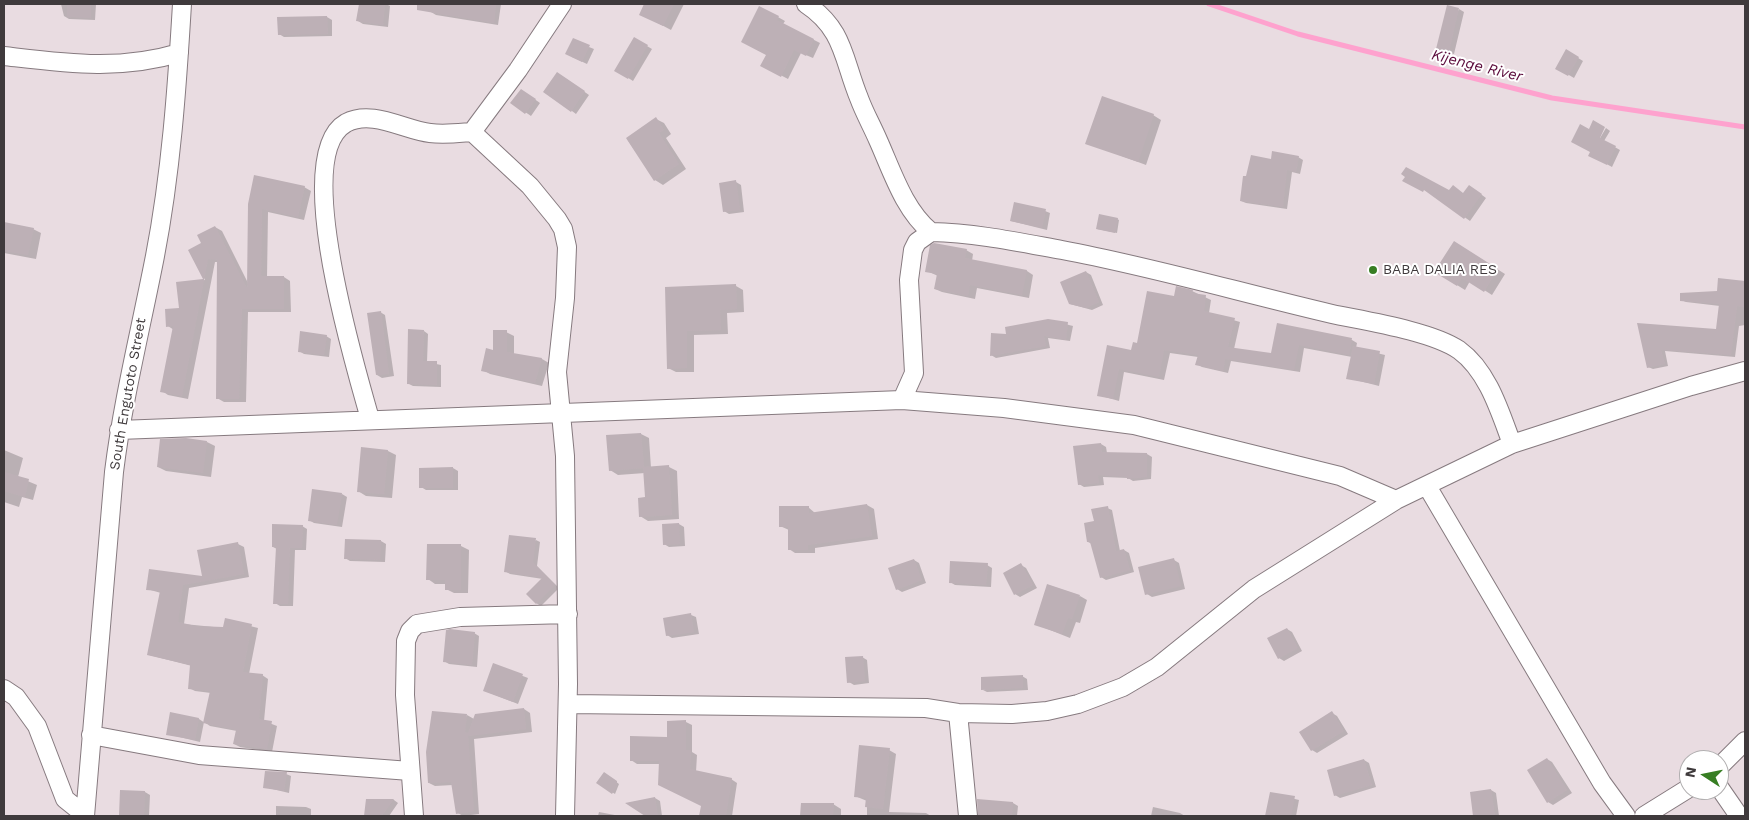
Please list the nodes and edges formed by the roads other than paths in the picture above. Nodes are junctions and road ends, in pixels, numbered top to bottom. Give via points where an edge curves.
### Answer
1 (182, 4) edge
2 (562, 4) edge
3 (806, 4) edge
4 (179, 53) junction
5 (4, 56) edge
6 (472, 132) junction
7 (931, 232) junction
8 (1745, 371) edge
9 (902, 400) junction
10 (563, 414) junction
11 (370, 419) junction
12 (119, 430) junction
13 (1512, 444) junction
14 (1427, 486) junction
15 (1396, 500) junction
16 (568, 614) junction
17 (4, 689) edge
18 (568, 704) junction
19 (958, 713) junction
20 (91, 735) junction
21 (1745, 741) edge
22 (1729, 757) edge
23 (410, 770) junction
24 (1679, 794) edge
25 (1728, 800) edge
26 (85, 815) edge
27 (414, 816) edge
28 (565, 816) edge
29 (968, 816) edge
30 (1626, 816) edge
31 (1644, 816) edge
32 (1739, 816) edge

1 - 4 street, South Engutoto Street
2 - 6 street
3 - 7 street via 822,14 836,34 859,99 896,181 916,215
4 - 5 street via 126,65 92,65
4 - 12 street, South Engutoto Street via 166,189
6 - 10 street via 530,186 562,229 567,254 557,372
6 - 11 street via 433,134 370,118 347,122 334,132 327,148 323,173 325,219 343,319
7 - 9 street via 917,242 913,250 909,280 914,373
7 - 13 street via 989,236 1170,272 1386,325 1438,341 1457,349 1475,364 1500,411
8 - 13 street
9 - 10 street
9 - 15 street via 1004,408 1134,425 1340,476
10 - 11 street
10 - 16 street
11 - 12 street
12 - 20 street, South Engutoto Street
13 - 14 street
14 - 15 street
14 - 30 street via 1602,783
15 - 19 street via 1254,589 1157,667 1124,687 1078,704 1047,711
16 - 18 street
16 - 23 street via 460,617 418,624 410,631 404,664
17 - 26 street via 16,697 37,726 65,799
18 - 19 street via 916,708
18 - 28 street
19 - 29 street
20 - 23 street via 199,755
20 - 26 street, South Engutoto Street
21 - 22 street
23 - 27 street
24 - 31 street
25 - 32 street

